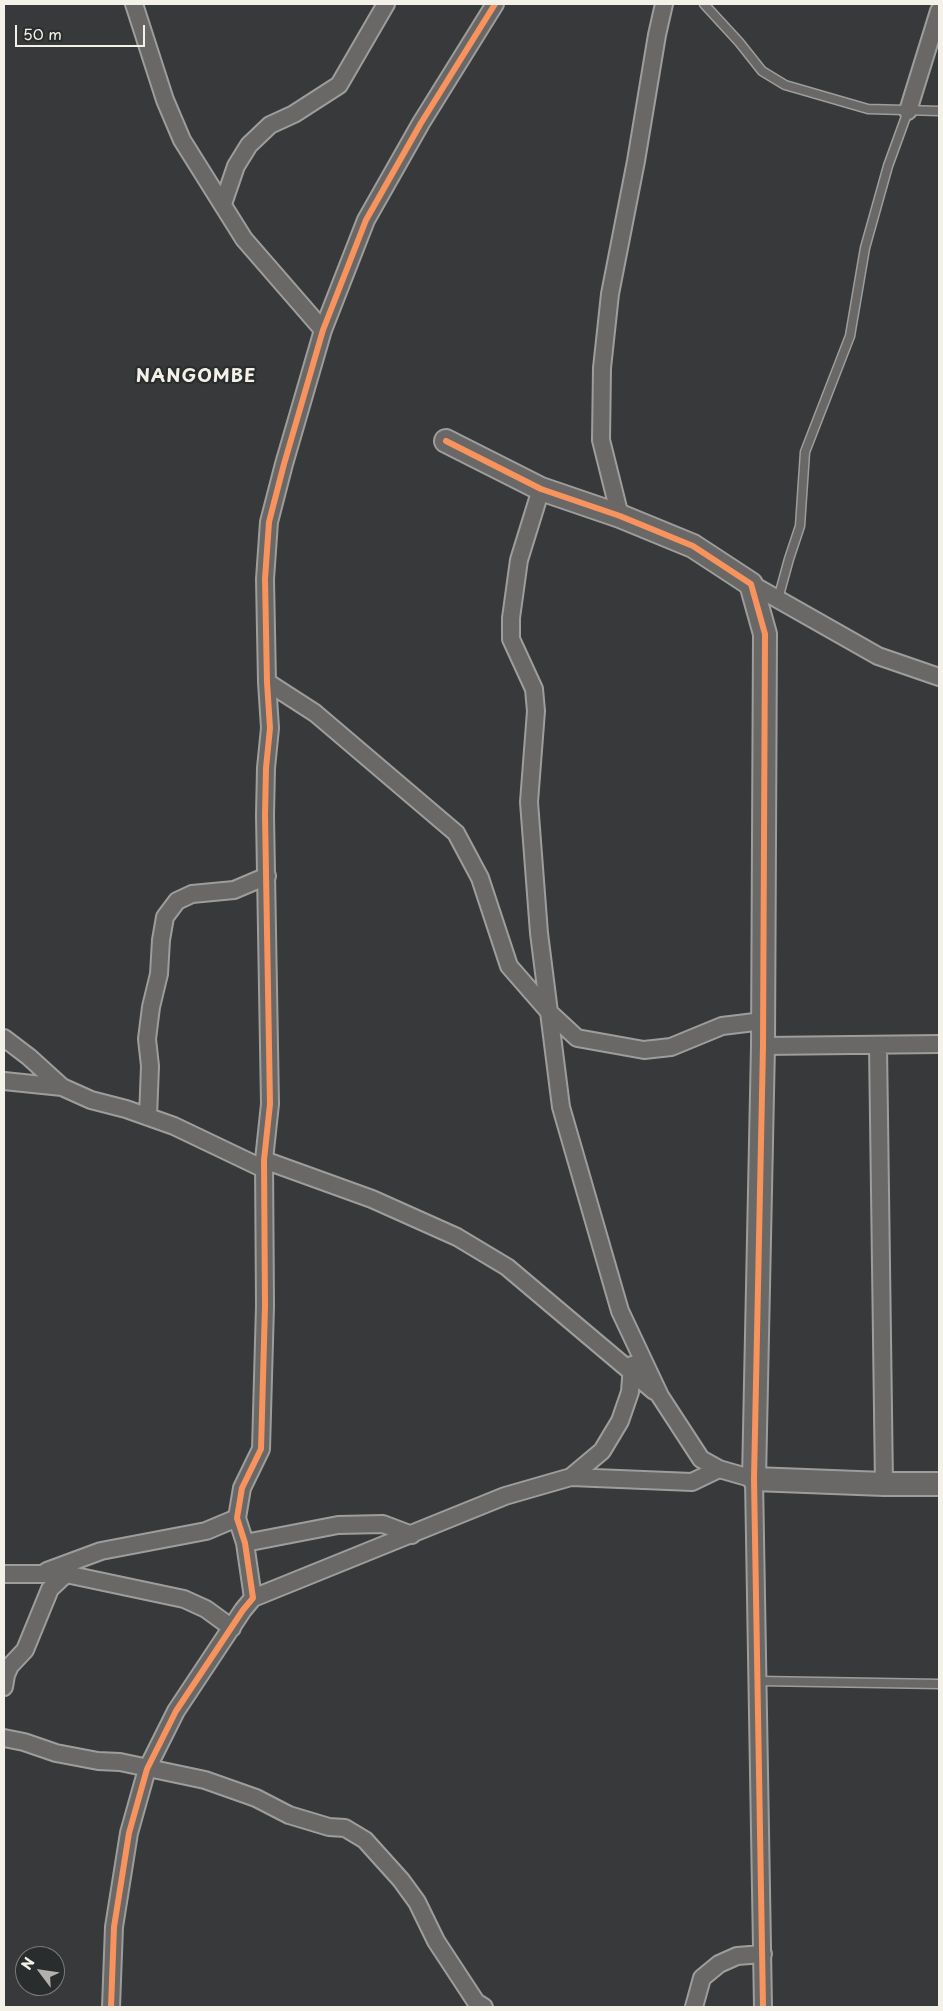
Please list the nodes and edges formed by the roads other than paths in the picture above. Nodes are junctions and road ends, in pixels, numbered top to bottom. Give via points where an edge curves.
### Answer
1 (134, 4) edge
2 (386, 4) edge
3 (495, 4) edge
4 (664, 4) edge
5 (704, 4) edge
6 (939, 11) edge
7 (908, 112) junction
8 (939, 112) edge
9 (223, 204) junction
10 (323, 330) junction
11 (446, 441) dead end
12 (540, 489) junction
13 (620, 516) junction
14 (751, 584) junction
15 (778, 599) junction
16 (939, 677) edge
17 (267, 682) junction
18 (267, 876) junction
19 (550, 1013) junction
20 (763, 1021) junction
21 (4, 1038) edge
22 (939, 1044) edge
23 (878, 1045) junction
24 (764, 1046) junction
25 (4, 1081) edge
26 (62, 1087) junction
27 (148, 1117) junction
28 (264, 1164) junction
29 (634, 1344) junction
30 (632, 1372) junction
31 (660, 1396) junction
32 (719, 1469) junction
33 (571, 1477) junction
34 (754, 1479) junction
35 (884, 1484) junction
36 (939, 1484) edge
37 (237, 1518) junction
38 (412, 1535) junction
39 (245, 1543) junction
40 (4, 1574) edge
41 (38, 1574) junction
42 (66, 1574) junction
43 (253, 1598) junction
44 (232, 1628) junction
45 (758, 1681) junction
46 (939, 1684) edge
47 (4, 1687) edge
48 (4, 1738) edge
49 (147, 1769) junction
50 (763, 1954) junction
51 (479, 2005) edge
52 (111, 2007) edge
53 (694, 2007) edge
54 (763, 2007) edge

1 - 9 street via 165,100 182,140
2 - 9 street via 339,85 270,126 249,145 236,166
3 - 10 street via 421,123 366,220
4 - 13 street via 610,294 602,368 601,440
5 - 7 lane via 762,70 785,85 868,110
6 - 7 street
7 - 8 lane
7 - 15 lane via 888,166 865,248 850,336 804,452 800,526
9 - 10 street via 244,239
10 - 17 street via 269,522 265,579
11 - 12 street
12 - 13 street
12 - 19 street via 519,560 511,639 534,689 536,711 529,802 539,933
13 - 14 street via 693,546
14 - 15 street
14 - 20 street via 765,634
15 - 16 street via 878,656
17 - 18 street via 270,728 266,768
17 - 19 street via 315,713 456,833 480,878 509,966
18 - 27 street via 234,890 192,894 177,901 165,917 147,1039 150,1066
18 - 28 street via 270,1104
19 - 20 street via 577,1038 644,1050 671,1048 722,1026
19 - 29 street via 561,1107 620,1312
20 - 24 street
21 - 26 street
22 - 23 street
23 - 24 street
23 - 35 street
24 - 34 street
25 - 26 street
26 - 27 street via 91,1100
27 - 28 street
28 - 30 street via 372,1199 457,1236 507,1267
28 - 37 street via 261,1449 242,1488
29 - 30 street
29 - 31 street
30 - 31 street
30 - 33 street via 630,1392 620,1421 602,1451
31 - 32 street via 701,1459
32 - 33 street via 692,1482
32 - 34 street
33 - 38 street via 504,1496
34 - 35 street
34 - 45 street
35 - 36 street
37 - 39 street
37 - 41 street via 206,1531 101,1551
38 - 39 street via 383,1524 338,1525
38 - 43 street
39 - 43 street
40 - 41 street
41 - 42 street
42 - 44 street via 184,1599 206,1609
42 - 47 street via 50,1589 25,1650 10,1666
43 - 44 street
44 - 49 street via 176,1711
45 - 46 lane
45 - 50 street
48 - 49 street via 56,1753
49 - 51 street via 205,1780 256,1798 289,1815 328,1827 345,1828 365,1840 402,1880 436,1941
49 - 52 street via 129,1832 114,1927
50 - 53 street via 737,1956 719,1964 702,1978
50 - 54 street

